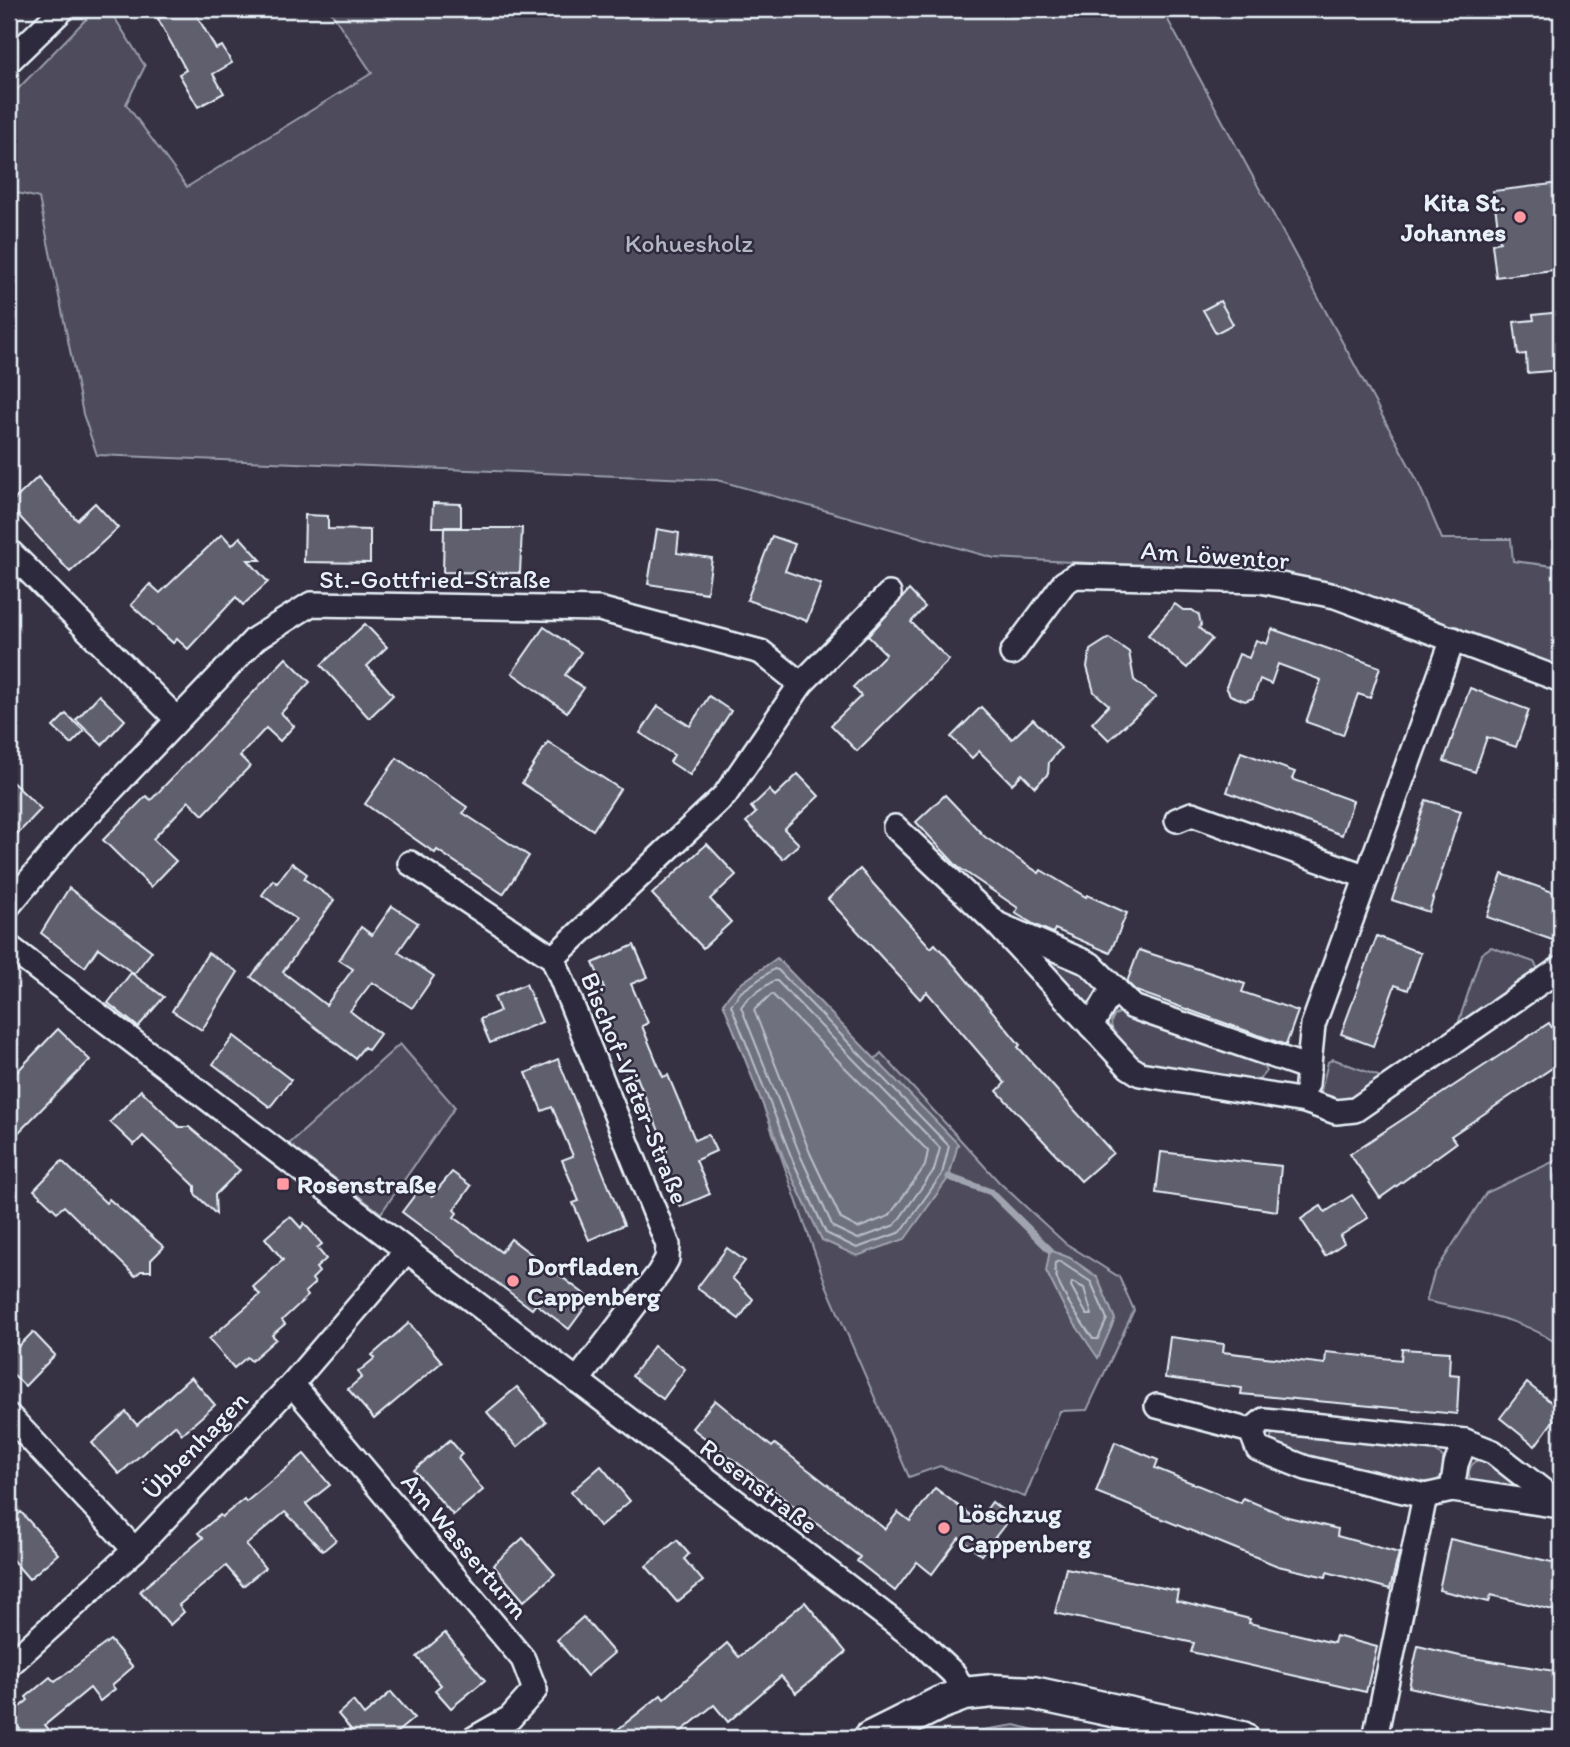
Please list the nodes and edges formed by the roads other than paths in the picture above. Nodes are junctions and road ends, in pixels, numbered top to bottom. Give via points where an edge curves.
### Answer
1 (63, 9) edge
2 (9, 61) edge
3 (9, 551) edge
4 (889, 594) dead end
5 (1453, 639) junction
6 (1012, 653) dead end
7 (1561, 680) edge
8 (801, 684) junction
9 (177, 719) junction
10 (1177, 820) dead end
11 (895, 828) dead end
12 (410, 863) dead end
13 (1367, 877) junction
14 (9, 905) edge
15 (997, 924) junction
16 (9, 947) edge
17 (553, 958) junction
18 (1561, 968) edge
19 (1114, 987) junction
20 (1091, 1026) junction
21 (1309, 1068) junction
22 (1305, 1101) junction
23 (407, 1250) junction
24 (577, 1381) junction
25 (292, 1384) junction
26 (1157, 1406) dead end
27 (9, 1416) edge
28 (1251, 1431) junction
29 (1465, 1441) junction
30 (1452, 1490) junction
31 (1426, 1496) junction
32 (1561, 1506) edge
33 (135, 1550) junction
34 (9, 1665) edge
35 (964, 1694) junction
36 (475, 1738) edge
37 (870, 1738) edge
38 (1242, 1738) edge
39 (1375, 1738) edge

1 - 2 street
3 - 9 street
4 - 8 street
5 - 6 street, Am Löwentor via 1335,596 1261,581 1075,576 1064,583
5 - 7 street, Am Löwentor
5 - 13 street
8 - 9 street, St.-Gottfried-Straße via 761,652 599,609 311,604 255,639
8 - 17 street via 725,795
9 - 14 street, St.-Gottfried-Straße
10 - 13 street via 1192,814
11 - 15 street
12 - 17 street, Bischof-Vieter-Straße
13 - 21 street via 1313,1025
15 - 19 street via 1090,964
15 - 20 street
16 - 23 street, Rosenstraße
17 - 24 street, Bischof-Vieter-Straße via 668,1245 659,1273
18 - 22 street via 1354,1110 1336,1112
19 - 20 street
19 - 21 street via 1133,1007
20 - 22 street via 1140,1074
21 - 22 street
23 - 24 street, Rosenstraße
23 - 25 street, Übbenhagen
24 - 35 street, Rosenstraße via 920,1642 954,1674
25 - 33 street, Übbenhagen
25 - 36 street, Am Wasserturm via 523,1659 535,1690 510,1718
26 - 28 street
27 - 33 street
28 - 29 street via 1264,1420
28 - 31 street via 1258,1449 1306,1468
29 - 30 street
29 - 32 street via 1493,1452
30 - 31 street
30 - 32 street
31 - 39 street
33 - 34 street, Übbenhagen
35 - 37 main road
35 - 38 main road via 1033,1693

